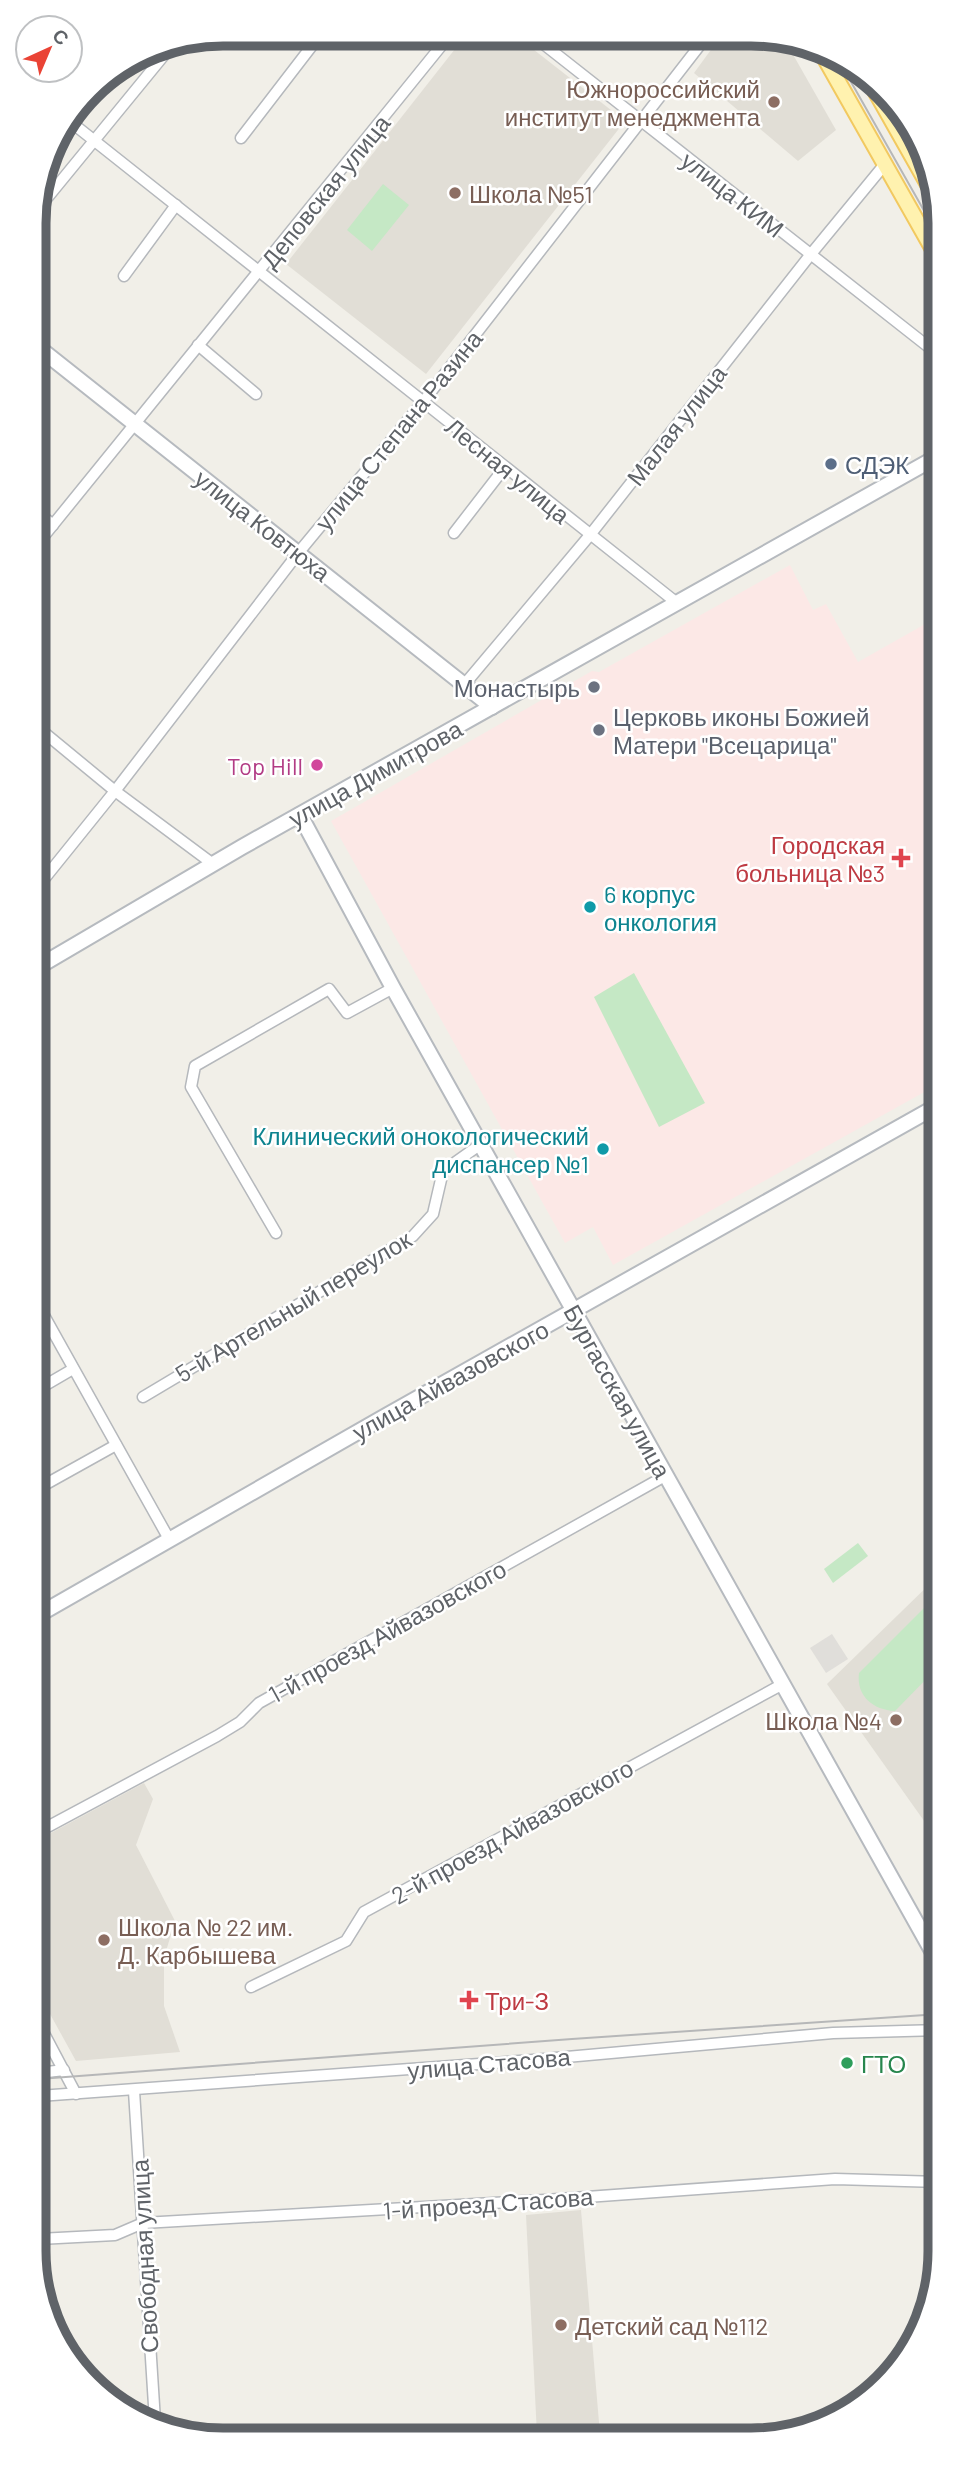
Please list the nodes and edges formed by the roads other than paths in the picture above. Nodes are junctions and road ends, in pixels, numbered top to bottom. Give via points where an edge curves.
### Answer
1 (312, 46) edge
2 (441, 46) edge
3 (546, 46) edge
4 (699, 46) edge
5 (163, 56) edge
6 (828, 63) edge
7 (882, 103) edge
8 (642, 122) junction
9 (74, 126) edge
10 (241, 138) dead end
11 (93, 140) junction
12 (885, 164) junction
13 (920, 171) edge
14 (48, 197) edge
15 (176, 205) junction
16 (928, 241) edge
17 (811, 254) junction
18 (260, 272) junction
19 (124, 276) dead end
20 (198, 345) junction
21 (928, 346) edge
22 (46, 354) edge
23 (256, 394) dead end
24 (423, 402) junction
25 (134, 424) junction
26 (928, 462) edge
27 (505, 467) junction
28 (46, 519) edge
29 (53, 525) junction
30 (454, 533) dead end
31 (46, 534) edge
32 (590, 535) junction
33 (299, 552) junction
34 (677, 603) junction
35 (464, 685) junction
36 (492, 707) junction
37 (46, 734) edge
38 (115, 791) junction
39 (300, 815) junction
40 (212, 864) junction
41 (46, 877) edge
42 (46, 962) edge
43 (393, 988) junction
44 (928, 1111) edge
45 (481, 1144) junction
46 (276, 1233) dead end
47 (574, 1310) junction
48 (46, 1319) edge
49 (74, 1369) junction
50 (46, 1385) edge
51 (143, 1397) dead end
52 (116, 1445) junction
53 (665, 1476) junction
54 (46, 1484) edge
55 (169, 1539) junction
56 (46, 1610) edge
57 (783, 1684) junction
58 (46, 1828) edge
59 (928, 1944) edge
60 (251, 1987) dead end
61 (928, 2030) edge
62 (46, 2037) edge
63 (64, 2070) junction
64 (46, 2072) edge
65 (134, 2091) junction
66 (76, 2094) junction
67 (46, 2096) edge
68 (928, 2182) edge
69 (143, 2222) junction
70 (46, 2239) edge
71 (155, 2414) edge

1 - 10 street
2 - 18 street, Деповская улица
3 - 8 street, улица КИМ
4 - 8 street, улица Степана Разина
5 - 11 street
6 - 12 main road
7 - 13 main road
8 - 17 street, улица КИМ
8 - 24 street, улица Степана Разина
9 - 11 street, Лесная улица
11 - 14 street
11 - 15 street, Лесная улица
12 - 16 main road
12 - 17 street, Малая улица
15 - 18 street, Лесная улица
15 - 19 street
17 - 21 street, улица КИМ
17 - 32 street, Малая улица
18 - 20 street, Деповская улица
18 - 24 street, Лесная улица
20 - 23 street
20 - 25 street, Деповская улица
22 - 25 street, улица Ковтюха
24 - 27 street, Лесная улица
24 - 33 street, улица Степана Разина
25 - 29 street, Деповская улица
25 - 33 street, улица Ковтюха
26 - 34 street, улица Димитрова
27 - 30 street
27 - 32 street, Лесная улица
28 - 29 street
29 - 31 street, Деповская улица
32 - 34 street, Лесная улица
32 - 35 street, Малая улица
33 - 35 street, улица Ковтюха
33 - 38 street, улица Степана Разина
34 - 36 street, улица Димитрова
35 - 36 street, улица Ковтюха
36 - 39 street, улица Димитрова
37 - 38 street
38 - 40 street
38 - 41 street, улица Степана Разина
39 - 40 street, улица Димитрова
39 - 43 street, Бургасская улица
40 - 42 street, улица Димитрова
43 - 45 street, Бургасская улица
43 - 46 street via 347,1013 329,989 195,1066 191,1087
44 - 47 street, улица Айвазовского
45 - 47 street, Бургасская улица
45 - 51 street, 5-й Артельный переулок via 443,1171 433,1214 413,1236
47 - 53 street, Бургасская улица
47 - 55 street, улица Айвазовского
48 - 49 street
49 - 50 street
49 - 52 street
52 - 54 street
52 - 55 street
53 - 57 street, Бургасская улица
53 - 58 street, 1-й проезд Айвазовского via 259,1703 217,1736
55 - 56 street, улица Айвазовского
57 - 59 street, Бургасская улица
57 - 60 street, 2-й проезд Айвазовского via 364,1912 346,1941
61 - 65 street, улица Стасова via 833,2033
62 - 63 street
63 - 64 street
63 - 66 street
65 - 66 street, улица Стасова
65 - 69 street, Свободная улица
66 - 67 street, улица Стасова
68 - 69 street, 1-й проезд Стасова via 823,2180
69 - 70 street, 1-й проезд Стасова via 115,2235
69 - 71 street, Свободная улица

